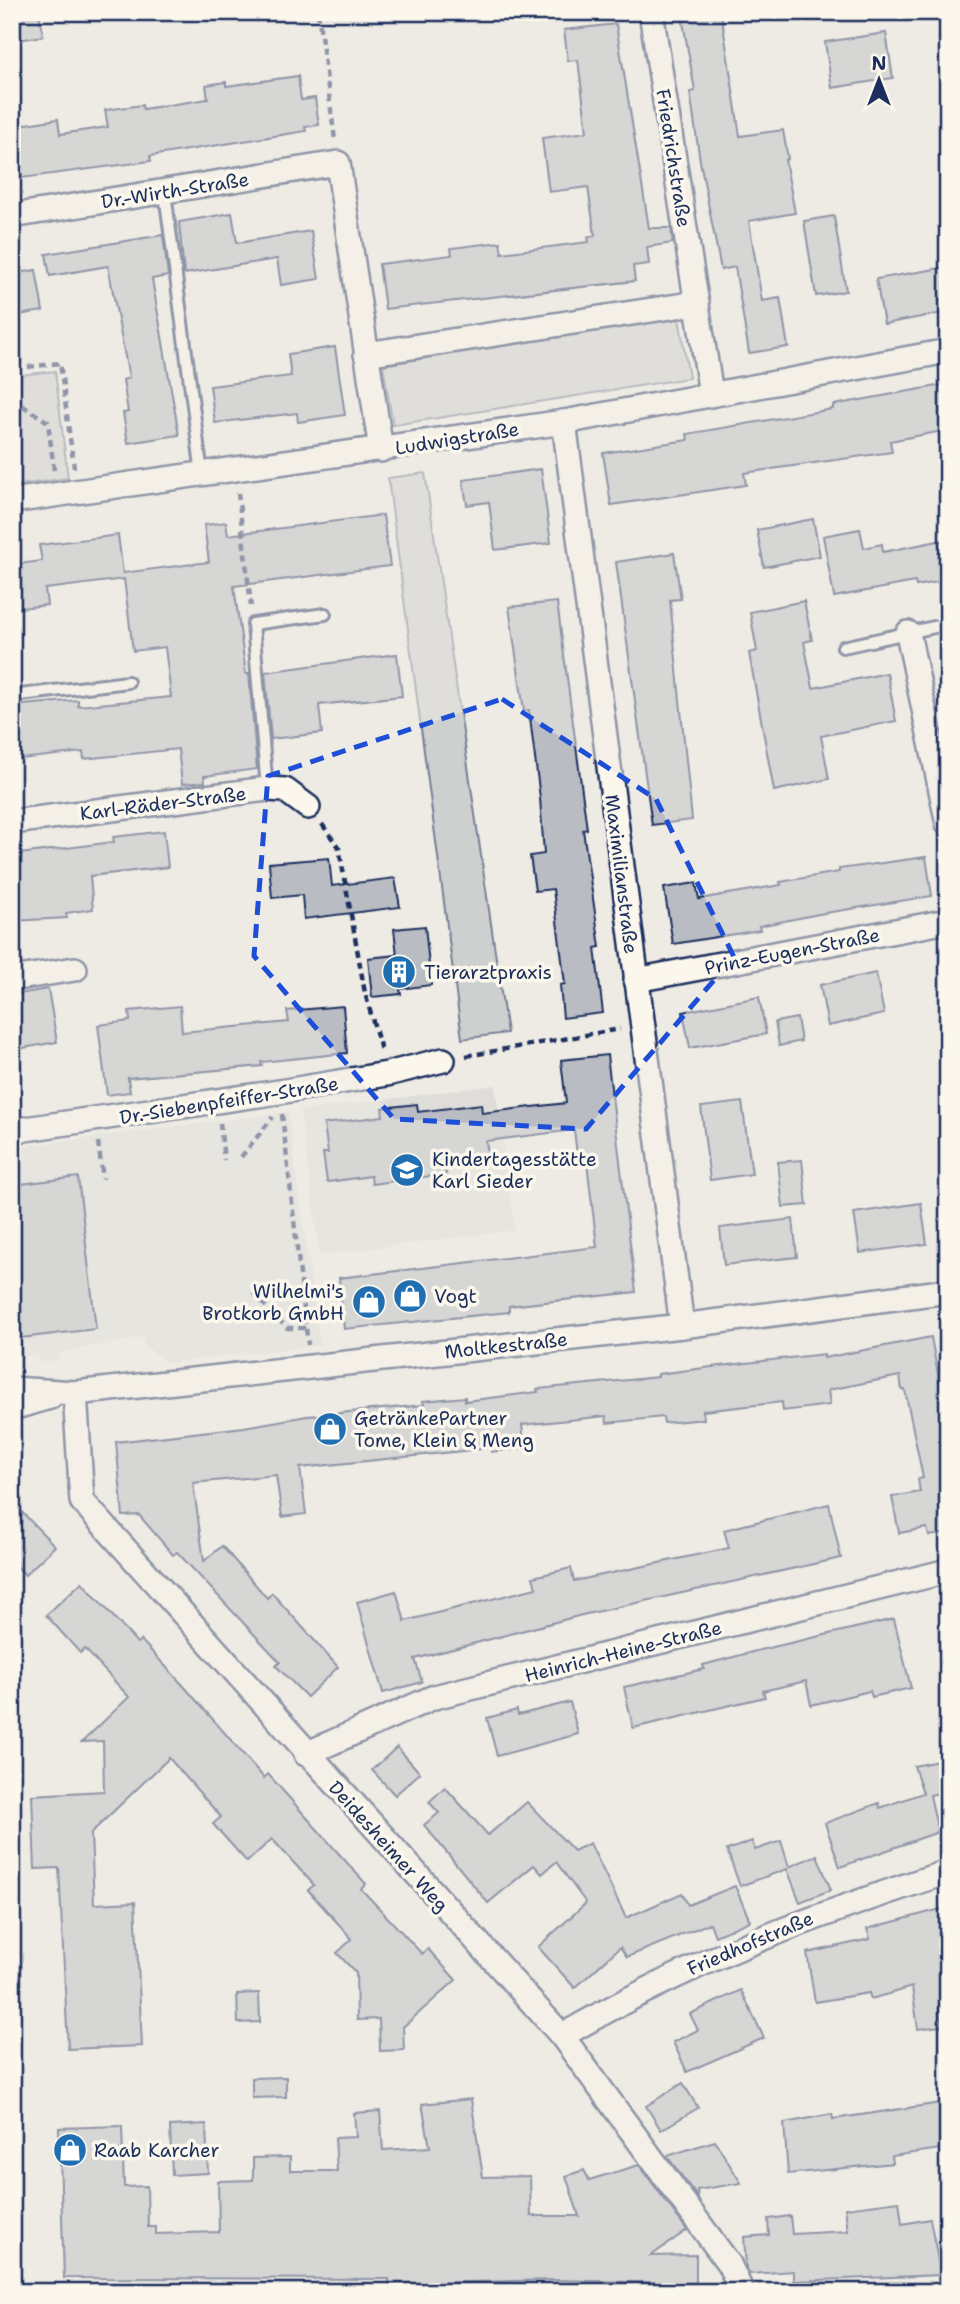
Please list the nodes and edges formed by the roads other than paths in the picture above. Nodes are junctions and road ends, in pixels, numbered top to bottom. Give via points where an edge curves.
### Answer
1 (651, 12) edge
2 (165, 192) junction
3 (12, 216) edge
4 (697, 303) junction
5 (948, 351) edge
6 (366, 354) junction
7 (711, 394) junction
8 (564, 422) junction
9 (381, 450) junction
10 (202, 475) junction
11 (12, 501) edge
12 (324, 614) dead end
13 (948, 624) edge
14 (908, 633) junction
15 (843, 647) dead end
16 (128, 682) dead end
17 (12, 696) edge
18 (267, 789) junction
19 (308, 807) road end
20 (12, 822) edge
21 (948, 824) edge
22 (948, 921) edge
23 (75, 969) dead end
24 (12, 979) edge
25 (636, 980) junction
26 (443, 1060) road end
27 (12, 1131) edge
28 (948, 1292) edge
29 (682, 1326) junction
30 (12, 1388) edge
31 (69, 1393) junction
32 (12, 1408) edge
33 (948, 1571) edge
34 (306, 1754) junction
35 (948, 1872) edge
36 (562, 2036) junction
37 (742, 2292) edge

1 - 4 street, Friedrichstraße
2 - 3 street, Dr.-Wirth-Straße
2 - 6 street, Dr.-Wirth-Straße via 338,163
2 - 10 lane
4 - 6 street
4 - 7 street
5 - 7 street, Ludwigstraße
6 - 9 street
7 - 8 street, Ludwigstraße
8 - 9 street, Ludwigstraße
8 - 25 street, Maximilianstraße
9 - 10 street, Ludwigstraße
10 - 11 street, Ludwigstraße
12 - 18 lane via 253,624
13 - 14 lane
14 - 15 lane
14 - 21 street
16 - 17 lane
18 - 19 street, Karl-Räder-Straße via 285,790
18 - 20 street, Karl-Räder-Straße
22 - 25 street, Prinz-Eugen-Straße
23 - 24 street
25 - 29 street, Maximilianstraße
26 - 27 street, Dr.-Siebenpfeiffer-Straße via 387,1074
28 - 29 street, Moltkestraße
29 - 31 street, Moltkestraße
30 - 31 street, Moltkestraße
31 - 32 street, Moltkestraße
31 - 34 street, Deidesheimer Weg via 82,1501
33 - 34 street, Heinrich-Heine-Straße via 434,1698
34 - 36 street, Deidesheimer Weg
35 - 36 street, Friedhofstraße via 734,1948
36 - 37 street, Deidesheimer Weg via 729,2264

